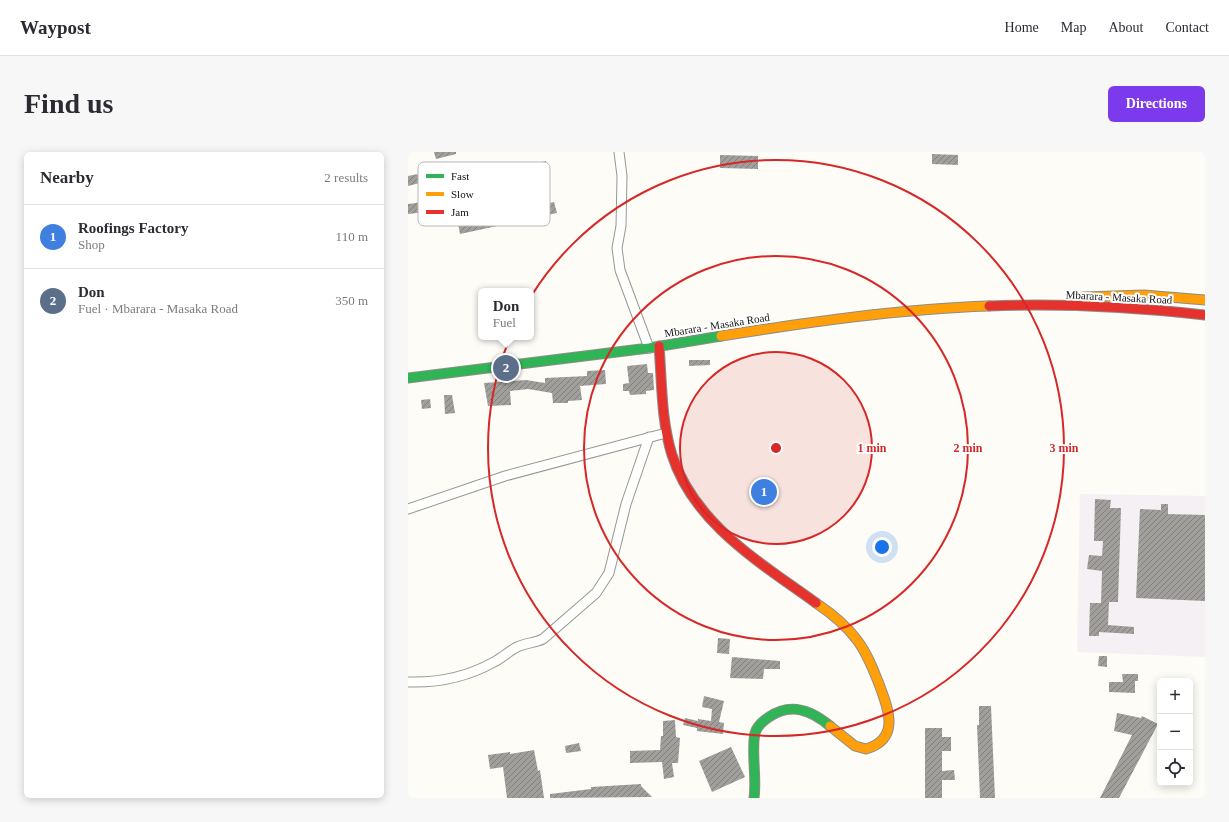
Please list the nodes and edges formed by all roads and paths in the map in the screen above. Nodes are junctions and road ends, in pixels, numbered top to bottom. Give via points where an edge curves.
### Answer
1 (619, 152) edge
2 (1205, 300) edge
3 (1031, 304) junction
4 (1205, 315) edge
5 (659, 346) junction
6 (648, 348) junction
7 (408, 378) edge
8 (666, 433) junction
9 (649, 437) junction
10 (408, 509) edge
11 (408, 682) edge
12 (754, 798) edge

1 - 6 street via 622,176 621,226 617,248 620,270
2 - 3 main road, Mbarara - Masaka Road via 1112,295
3 - 4 main road, Mbarara - Masaka Road via 1140,308
3 - 5 main road, Mbarara - Masaka Road via 927,308 783,326
5 - 6 main road, Mbarara - Masaka Road
5 - 8 main road
6 - 7 main road, Mbarara - Masaka Road
8 - 9 street
8 - 12 main road via 686,489 712,521 781,579 826,609 855,637 870,660 888,710 890,722 886,733 877,745 870,749 855,746 818,715 801,709 779,711 766,718 759,725 755,739
9 - 10 street via 505,476
9 - 11 street via 626,504 609,573 596,593 540,641 519,646 492,663 448,680 431,683

